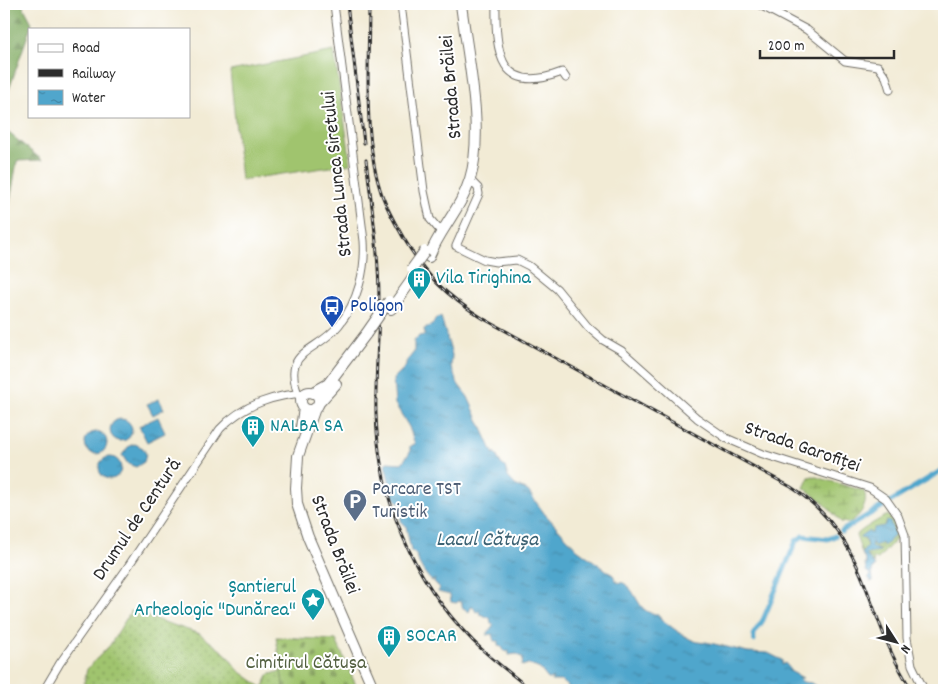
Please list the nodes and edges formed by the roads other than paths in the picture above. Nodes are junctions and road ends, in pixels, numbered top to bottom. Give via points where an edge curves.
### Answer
1 (334, 4) edge
2 (401, 4) edge
3 (461, 4) edge
4 (496, 4) edge
5 (758, 4) edge
6 (566, 78) dead end
7 (890, 90) dead end
8 (470, 180) junction
9 (442, 234) junction
10 (367, 337) junction
11 (293, 375) junction
12 (307, 393) junction
13 (284, 396) junction
14 (309, 406) junction
15 (44, 690) edge
16 (368, 690) edge
17 (374, 690) edge
18 (924, 690) edge

1 - 11 street, Strada Lunca Siretului via 364,241 364,263 359,285 343,320 304,353
2 - 9 street via 424,192 430,219
3 - 8 highway, Strada Brăilei via 476,130
4 - 6 street via 496,45 499,55 511,70 528,81 562,72
5 - 7 street via 807,30 845,61 878,66
8 - 9 highway, Strada Brăilei
8 - 18 street, Strada Garofiței via 479,194 456,246 485,260 517,260 529,266 558,289 588,327 622,351 697,418 726,438 763,454 870,488 886,499 905,535 907,638 912,665
9 - 10 highway, Strada Brăilei
10 - 12 highway, Strada Brăilei via 328,384
10 - 14 highway, Strada Brăilei
11 - 12 street
11 - 12 street
11 - 13 street, Strada Lunca Siretului via 292,387
12 - 13 street, Drumul de Centură
12 - 14 highway via 302,399
12 - 14 highway via 317,396
13 - 14 street
13 - 15 street, Drumul de Centură via 243,410 220,429
14 - 16 highway, Strada Brăilei via 293,455 292,505 300,534
14 - 17 highway, Strada Brăilei via 298,456 297,504 310,542

